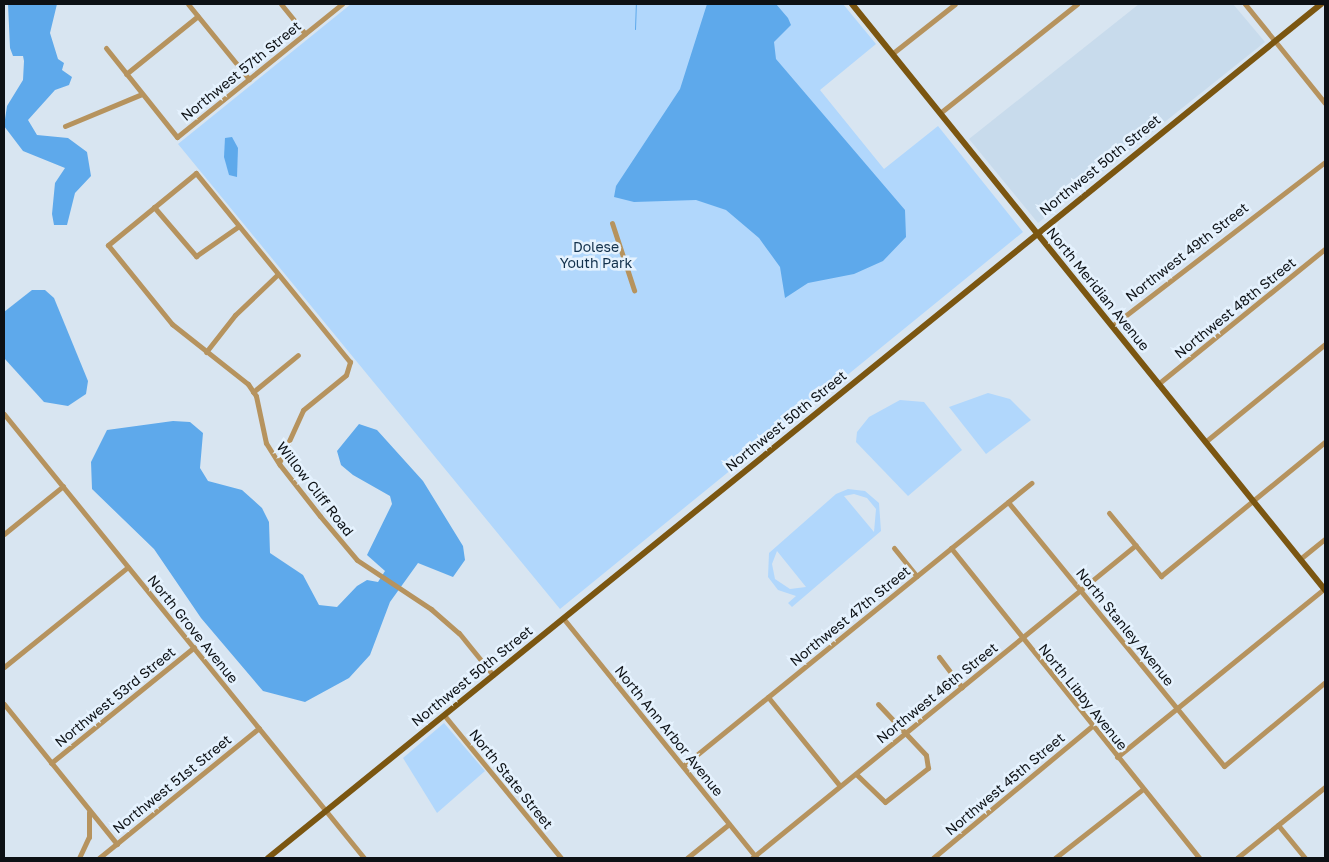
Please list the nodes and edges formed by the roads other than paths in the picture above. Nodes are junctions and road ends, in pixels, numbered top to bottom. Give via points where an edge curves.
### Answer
1 (188, 4) edge
2 (281, 4) edge
3 (342, 4) edge
4 (852, 4) edge
5 (955, 4) edge
6 (1077, 4) edge
7 (1245, 4) edge
8 (1321, 4) edge
9 (198, 16) junction
10 (306, 34) junction
11 (1274, 41) junction
12 (106, 48) dead end
13 (893, 53) junction
14 (126, 74) junction
15 (249, 79) junction
16 (142, 94) junction
17 (1325, 103) edge
18 (940, 113) junction
19 (65, 126) dead end
20 (1325, 162) edge
21 (154, 207) junction
22 (612, 223) dead end
23 (239, 226) junction
24 (1037, 233) junction
25 (1325, 249) edge
26 (278, 274) junction
27 (634, 290) dead end
28 (1112, 326) junction
29 (1325, 344) edge
30 (206, 352) junction
31 (298, 355) dead end
32 (1158, 384) junction
33 (253, 392) junction
34 (4, 414) edge
35 (1205, 442) junction
36 (1325, 442) edge
37 (279, 463) junction
38 (1031, 483) dead end
39 (63, 486) junction
40 (1253, 500) junction
41 (1008, 502) junction
42 (1110, 513) dead end
43 (4, 534) edge
44 (1325, 539) edge
45 (1136, 546) junction
46 (894, 548) dead end
47 (951, 548) junction
48 (1300, 559) junction
49 (128, 566) junction
50 (917, 576) junction
51 (1325, 589) edge
52 (1081, 590) junction
53 (563, 618) junction
54 (1021, 639) junction
55 (194, 647) junction
56 (939, 657) dead end
57 (4, 667) edge
58 (493, 676) junction
59 (1325, 682) edge
60 (962, 687) junction
61 (768, 698) junction
62 (4, 704) edge
63 (878, 704) dead end
64 (1176, 709) junction
65 (444, 715) junction
66 (1092, 726) junction
67 (259, 728) junction
68 (905, 734) junction
69 (1117, 757) junction
70 (51, 763) junction
71 (683, 766) junction
72 (856, 774) junction
73 (840, 786) junction
74 (1325, 787) edge
75 (1143, 789) junction
76 (88, 808) junction
77 (326, 811) junction
78 (730, 824) junction
79 (1278, 825) junction
80 (117, 844) junction
81 (755, 857) edge
82 (79, 858) edge
83 (99, 858) edge
84 (268, 858) edge
85 (364, 858) edge
86 (561, 858) edge
87 (687, 858) edge
88 (934, 858) edge
89 (1055, 858) edge
90 (1199, 858) edge
91 (1237, 858) edge
92 (1305, 858) edge

1 - 9 street
2 - 10 street
3 - 10 street, Northwest 57th Street
4 - 13 main road, North Meridian Avenue
5 - 13 street
6 - 18 street
7 - 11 street
8 - 11 main road, Northwest 50th Street
9 - 14 street
9 - 15 street
10 - 15 street, Northwest 57th Street
11 - 17 street
11 - 24 main road, Northwest 50th Street
12 - 14 street
13 - 18 main road, North Meridian Avenue
14 - 16 street
15 - 16 street, Northwest 57th Street via 177,137
16 - 19 street
18 - 24 main road, North Meridian Avenue
20 - 28 street, Northwest 49th Street
21 - 23 street via 196,256
21 - 23 street via 196,173
21 - 30 street via 108,244 172,324
22 - 27 street
23 - 26 street
24 - 28 main road, North Meridian Avenue
24 - 53 main road, Northwest 50th Street
25 - 32 street, Northwest 48th Street
26 - 30 street via 235,314
26 - 37 street via 351,367 304,410
28 - 32 main road, North Meridian Avenue
29 - 35 street
30 - 33 street
31 - 33 street
32 - 35 main road, North Meridian Avenue
33 - 37 street, Willow Cliff Road via 266,443
34 - 39 street, North Grove Avenue
35 - 40 main road, North Meridian Avenue
36 - 40 street
37 - 58 street, Willow Cliff Road via 357,560 459,633
38 - 41 street, Northwest 47th Street
39 - 43 street
39 - 49 street, North Grove Avenue
40 - 45 street via 1160,576
40 - 48 main road, North Meridian Avenue
41 - 47 street, Northwest 47th Street
41 - 52 street, North Stanley Avenue
42 - 45 street
44 - 48 street
45 - 52 street, Northwest 46th Street
46 - 50 street
47 - 50 street, Northwest 47th Street
47 - 54 street, North Libby Avenue
48 - 51 main road, North Meridian Avenue
49 - 55 street, North Grove Avenue
49 - 57 street
50 - 61 street, Northwest 47th Street
51 - 64 street
52 - 54 street, Northwest 46th Street
52 - 64 street, North Stanley Avenue
53 - 58 main road, Northwest 50th Street
53 - 71 street, North Ann Arbor Avenue
54 - 60 street, Northwest 46th Street
54 - 66 street, North Libby Avenue
55 - 67 street, North Grove Avenue
55 - 70 street, Northwest 53rd Street
56 - 60 street
58 - 65 main road, Northwest 50th Street
59 - 64 street, North Stanley Avenue via 1224,766
60 - 68 street, Northwest 46th Street
61 - 71 street, Northwest 47th Street
61 - 73 street
62 - 70 street
63 - 68 street
64 - 69 street
65 - 77 main road, Northwest 50th Street
65 - 86 street, North State Street
66 - 69 street, North Libby Avenue
66 - 88 street, Northwest 45th Street
67 - 77 street, North Grove Avenue
67 - 80 street, Northwest 51st Street
68 - 72 street, Northwest 46th Street
68 - 72 street via 928,758 923,774 885,802
69 - 75 street, North Libby Avenue
70 - 76 street
71 - 78 street, North Ann Arbor Avenue
72 - 73 street, Northwest 46th Street
73 - 81 street, Northwest 46th Street
74 - 79 street
75 - 89 street
75 - 90 street, North Libby Avenue
76 - 80 street
76 - 82 street via 89,837
77 - 84 main road, Northwest 50th Street
77 - 85 street, North Grove Avenue
78 - 81 street, North Ann Arbor Avenue
78 - 87 street
79 - 91 street
79 - 92 street
80 - 83 street, Northwest 51st Street

